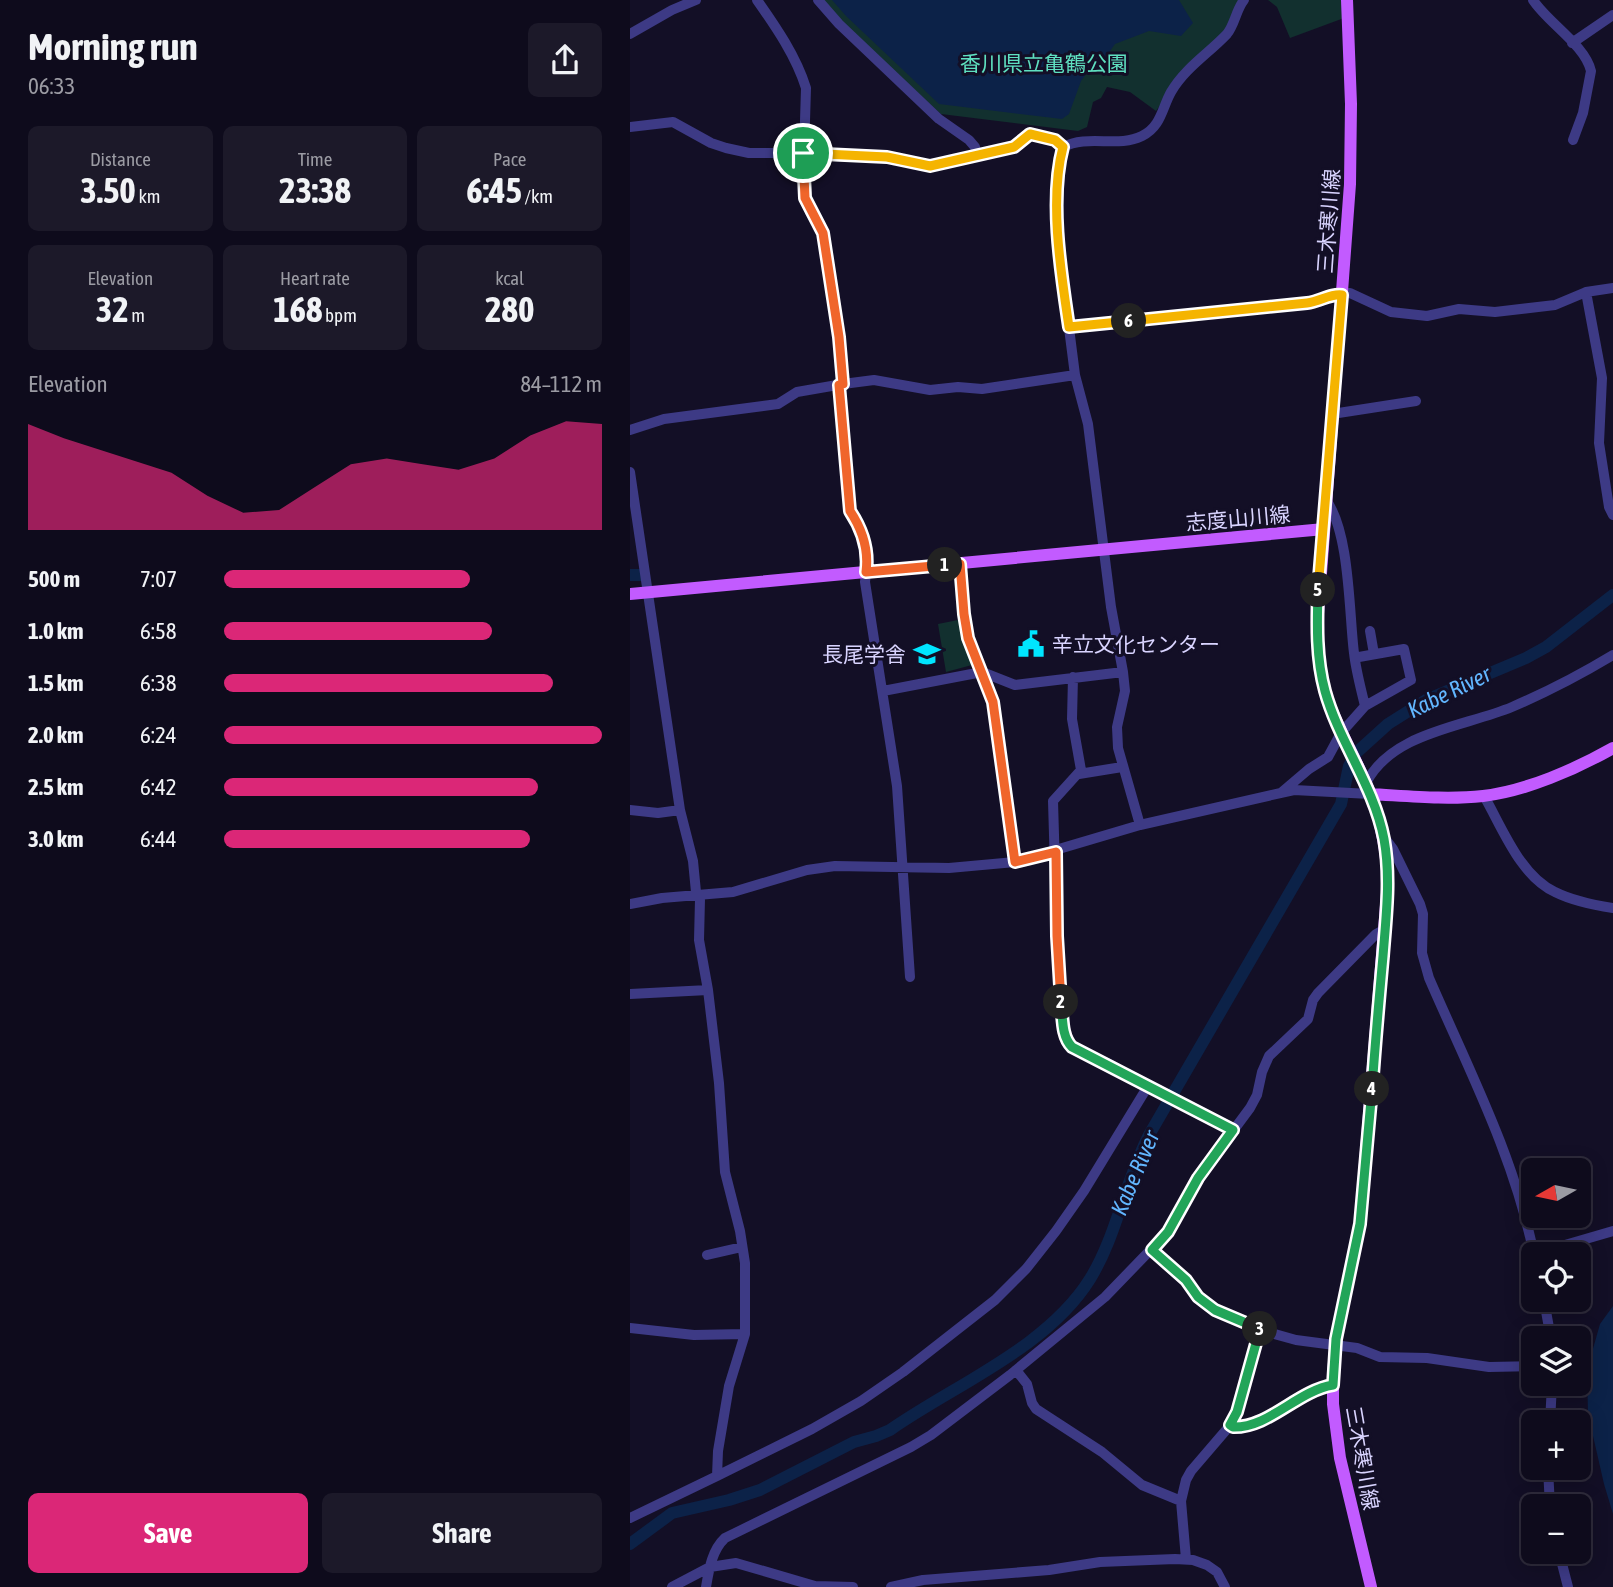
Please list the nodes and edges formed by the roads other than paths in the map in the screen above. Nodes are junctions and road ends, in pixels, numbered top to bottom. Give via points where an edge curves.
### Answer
1 (696, 0) edge
2 (757, 0) edge
3 (818, 0) edge
4 (1244, 0) edge
5 (1347, 0) edge
6 (1533, 0) edge
7 (669, 5) edge
8 (1613, 15) edge
9 (630, 34) edge
10 (1572, 43) junction
11 (630, 127) edge
12 (1573, 140) dead end
13 (1063, 147) junction
14 (803, 153) junction
15 (977, 156) junction
16 (1613, 288) edge
17 (1586, 292) junction
18 (1342, 295) junction
19 (1069, 327) junction
20 (1075, 375) junction
21 (841, 384) junction
22 (1416, 401) dead end
23 (1332, 414) junction
24 (630, 430) edge
25 (630, 472) edge
26 (1326, 500) junction
27 (1613, 515) edge
28 (1324, 529) junction
29 (1103, 550) junction
30 (960, 564) junction
31 (866, 572) junction
32 (648, 593) junction
33 (630, 594) edge
34 (1370, 631) dead end
35 (1374, 654) junction
36 (1613, 655) edge
37 (1359, 657) dead end
38 (982, 672) junction
39 (1123, 672) junction
40 (1073, 677) junction
41 (883, 691) junction
42 (1365, 706) junction
43 (1342, 735) junction
44 (1613, 748) edge
45 (1122, 767) junction
46 (1079, 774) junction
47 (1367, 786) junction
48 (1282, 792) junction
49 (1484, 796) junction
50 (630, 810) edge
51 (680, 810) junction
52 (1140, 825) junction
53 (1384, 837) junction
54 (1056, 852) junction
55 (1015, 862) junction
56 (902, 868) junction
57 (698, 895) junction
58 (630, 904) edge
59 (1613, 908) edge
60 (1385, 929) junction
61 (910, 977) dead end
62 (708, 990) junction
63 (630, 995) edge
64 (1150, 1087) junction
65 (1233, 1130) junction
66 (1613, 1231) edge
67 (1531, 1242) edge
68 (1575, 1242) edge
69 (742, 1247) junction
70 (1152, 1250) junction
71 (707, 1255) dead end
72 (630, 1328) edge
73 (1261, 1329) junction
74 (745, 1334) junction
75 (1335, 1346) junction
76 (1521, 1366) edge
77 (1016, 1370) junction
78 (1333, 1385) junction
79 (1230, 1425) junction
80 (717, 1476) junction
81 (1181, 1502) junction
82 (630, 1518) edge
83 (1185, 1559) junction
84 (1562, 1564) edge
85 (710, 1567) junction
86 (913, 1585) edge
87 (672, 1587) edge
88 (706, 1587) edge
89 (853, 1587) edge
90 (891, 1587) edge
91 (1225, 1587) edge
92 (1371, 1587) edge
93 (1568, 1587) edge

1 - 7 street
2 - 14 street via 775,24 806,88
3 - 15 street via 939,119 969,140
4 - 13 street via 1228,33 1189,67 1171,92 1152,130 1133,140 1075,141
5 - 18 main road, 三木寒川線 via 1350,184
6 - 10 street
7 - 9 street
8 - 10 street
10 - 12 street via 1591,71
11 - 14 street via 673,122 726,148
13 - 15 street via 1055,140 1030,134 1014,147
13 - 19 street via 1057,204
14 - 15 street via 887,157 930,166
14 - 21 street via 805,198 823,233
16 - 17 street
17 - 18 street via 1555,304 1419,316 1391,312 1350,293
17 - 27 street via 1602,377 1599,443
18 - 19 street via 1336,293 1319,302
18 - 23 main road, 三木寒川線
19 - 20 street
20 - 21 street via 982,389 930,390 874,380
20 - 29 street via 1088,424
21 - 24 street via 797,392 778,404 664,419
21 - 31 street via 850,511 862,528
22 - 23 street
23 - 26 main road, 三木寒川線
25 - 32 street
26 - 28 main road, 三木寒川線
26 - 42 street via 1340,535 1353,650
28 - 29 main road, 志度山川線
28 - 43 main road via 1317,649 1324,690
29 - 30 main road, 志度山川線
29 - 39 street
30 - 31 main road, 志度山川線
30 - 38 street via 968,638
31 - 32 main road, 志度山川線
31 - 41 street
32 - 33 main road, 志度山川線
32 - 51 street
34 - 35 street
35 - 37 street
35 - 42 street via 1404,649 1411,680
36 - 47 street via 1512,707 1411,743 1371,772
38 - 40 street via 1015,685
38 - 41 street
38 - 55 street via 993,702
39 - 40 street
39 - 45 street via 1125,691 1117,727
40 - 46 street via 1072,719
41 - 56 street via 897,786
42 - 43 street
43 - 47 main road
43 - 48 street via 1328,757
44 - 49 main road via 1582,766
45 - 46 street
45 - 52 street
46 - 54 street via 1054,801
47 - 48 street via 1356,794
47 - 49 main road via 1453,797
47 - 53 main road, 三木寒川線
48 - 52 street
49 - 59 street via 1518,855 1541,883 1583,903
50 - 51 street
51 - 57 street
52 - 54 street
53 - 60 main road, 三木寒川線 via 1388,881
53 - 67 street via 1415,890 1423,914 1422,953 1429,978 1503,1149
54 - 55 street
54 - 64 street via 1066,1039 1072,1047
55 - 56 street
56 - 57 street via 835,866 749,889
56 - 61 street
57 - 58 street
57 - 62 street via 699,940
60 - 65 street via 1318,993 1307,1019 1269,1056 1254,1101
60 - 75 main road, 三木寒川線 via 1360,1224
62 - 63 street
62 - 69 street via 725,1172
64 - 65 street
64 - 80 street via 1056,1231 995,1300 861,1401
65 - 70 street
66 - 68 street
69 - 71 street
69 - 74 street
70 - 73 street via 1215,1310
70 - 77 street via 1105,1297
72 - 74 street via 694,1335
73 - 75 street
73 - 79 street
74 - 80 street via 729,1386
75 - 76 street via 1380,1357
75 - 78 main road, 三木寒川線
77 - 81 street via 1036,1409 1102,1452 1142,1485
77 - 85 street via 911,1447 725,1538
78 - 79 street via 1307,1393 1258,1420
78 - 92 main road, 三木寒川線 via 1339,1449
79 - 81 street via 1191,1471
80 - 82 street
81 - 83 street
83 - 86 street via 1100,1562
83 - 91 street via 1217,1572
84 - 93 street
85 - 87 street
85 - 88 street
85 - 89 street via 736,1563 815,1586
86 - 90 street

